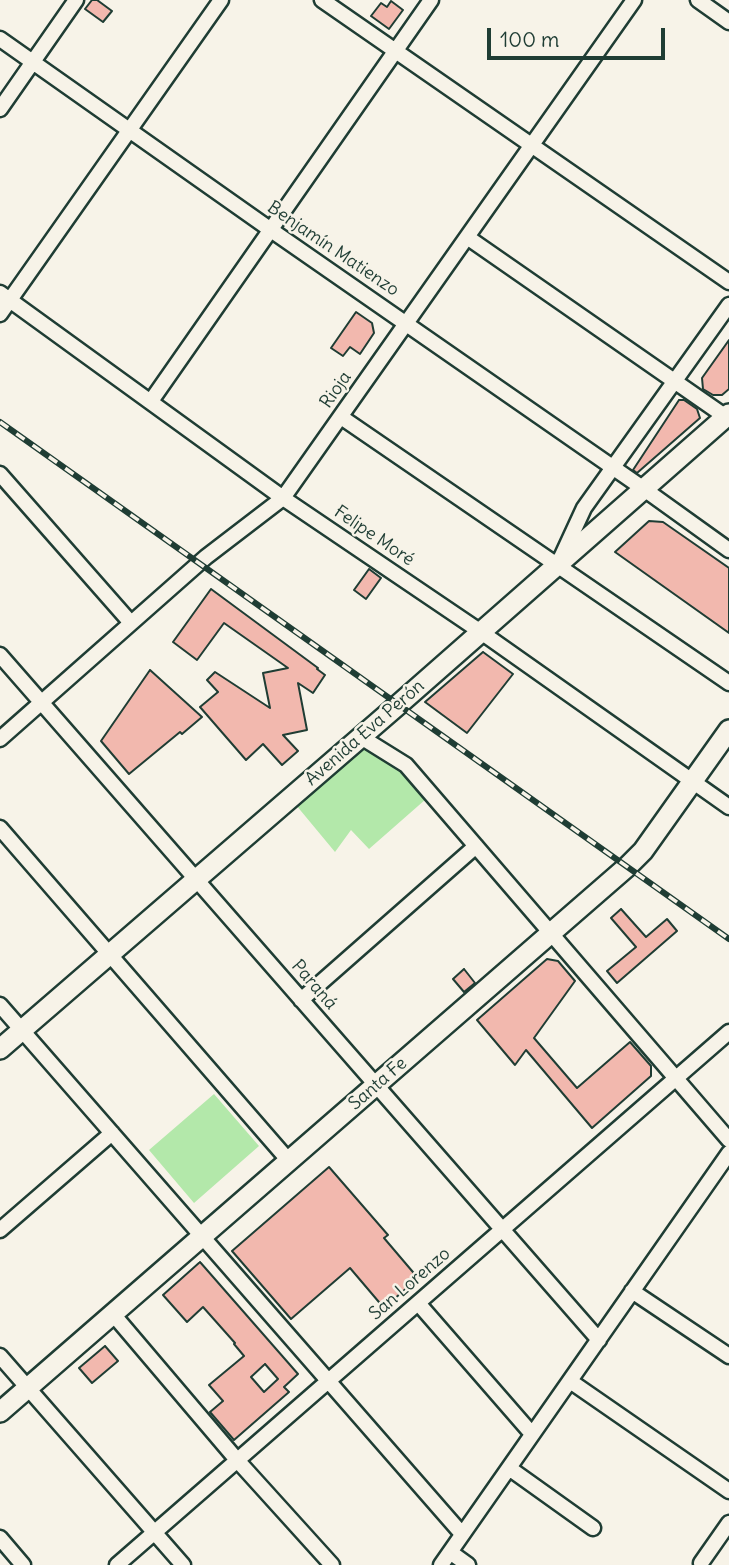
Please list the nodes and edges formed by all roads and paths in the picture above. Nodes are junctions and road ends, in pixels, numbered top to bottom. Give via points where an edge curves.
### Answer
1 (76, 0) edge
2 (221, 0) edge
3 (322, 0) edge
4 (431, 0) edge
5 (634, 0) edge
6 (698, 0) edge
7 (729, 22) edge
8 (0, 39) edge
9 (395, 51) junction
10 (33, 62) junction
11 (0, 109) edge
12 (130, 130) junction
13 (532, 145) junction
14 (271, 230) junction
15 (467, 237) junction
16 (729, 282) edge
17 (5, 297) edge
18 (729, 305) edge
19 (0, 314) edge
20 (407, 323) junction
21 (674, 381) junction
22 (151, 401) junction
23 (728, 416) edge
24 (341, 417) junction
25 (613, 467) junction
26 (0, 474) edge
27 (645, 489) junction
28 (284, 498) junction
29 (729, 550) edge
30 (557, 565) junction
31 (131, 623) junction
32 (481, 632) junction
33 (0, 655) edge
34 (729, 683) edge
35 (41, 703) junction
36 (729, 730) edge
37 (361, 737) junction
38 (0, 739) edge
39 (693, 782) junction
40 (729, 807) edge
41 (0, 828) edge
42 (476, 846) junction
43 (196, 879) junction
44 (551, 933) junction
45 (110, 954) junction
46 (302, 1000) junction
47 (0, 1004) edge
48 (22, 1030) junction
49 (729, 1032) edge
50 (0, 1049) edge
51 (676, 1078) junction
52 (376, 1085) junction
53 (112, 1133) junction
54 (729, 1140) edge
55 (728, 1157) edge
56 (289, 1161) junction
57 (0, 1230) edge
58 (502, 1230) junction
59 (202, 1236) junction
60 (632, 1291) junction
61 (418, 1303) junction
62 (113, 1314) junction
63 (598, 1340) junction
64 (0, 1356) edge
65 (729, 1356) edge
66 (328, 1381) junction
67 (570, 1381) junction
68 (28, 1388) junction
69 (0, 1412) edge
70 (532, 1434) junction
71 (237, 1460) junction
72 (509, 1468) junction
73 (729, 1491) edge
74 (729, 1523) edge
75 (593, 1528) dead end
76 (154, 1532) junction
77 (462, 1534) junction
78 (0, 1538) edge
79 (450, 1552) junction
80 (701, 1563) edge
81 (23, 1565) edge
82 (117, 1565) edge
83 (183, 1565) edge
84 (332, 1565) edge
85 (441, 1565) edge
86 (468, 1565) edge

1 - 10 street
2 - 12 street
3 - 9 street
4 - 9 street
5 - 13 street, Rioja
6 - 7 street
8 - 10 street, Benjamín Matienzo
9 - 13 street
9 - 14 street
10 - 11 street
10 - 12 street, Benjamín Matienzo
12 - 14 street, Benjamín Matienzo
12 - 17 street
13 - 15 street, Rioja
13 - 16 street
14 - 20 street, Benjamín Matienzo
14 - 22 street
15 - 20 street, Rioja
15 - 21 street
17 - 19 street
17 - 22 street, Felipe Moré
18 - 21 street
20 - 24 street, Rioja
20 - 25 street, Benjamín Matienzo
21 - 23 street
21 - 25 street
22 - 28 street, Felipe Moré
23 - 27 main road, Avenida Eva Perón
24 - 28 street, Rioja
24 - 30 street
25 - 27 street, Benjamín Matienzo
25 - 30 street via 584,508
26 - 31 street
27 - 29 street, Benjamín Matienzo
27 - 30 main road, Avenida Eva Perón
28 - 31 street, Rioja via 206,557
28 - 32 street, Felipe Moré
30 - 32 main road, Avenida Eva Perón
30 - 34 street
31 - 35 street, Rioja
32 - 37 main road, Avenida Eva Perón
32 - 39 street, Felipe Moré
33 - 35 street, Paraná
35 - 38 street, Rioja
35 - 43 street, Paraná
36 - 39 main road, Santa Fe
37 - 42 street via 406,765
37 - 43 main road, Avenida Eva Perón
39 - 40 street, Felipe Moré
39 - 44 main road, Santa Fe via 643,851
41 - 45 street
42 - 44 street
42 - 46 street
43 - 45 main road, Avenida Eva Perón
43 - 46 street, Paraná
44 - 51 street
44 - 52 main road, Santa Fe
45 - 48 main road, Avenida Eva Perón
45 - 56 street
46 - 52 street, Paraná
47 - 48 street
48 - 50 main road, Avenida Eva Perón
48 - 53 street
49 - 51 street, San Lorenzo
51 - 54 street
51 - 58 street, San Lorenzo
52 - 56 main road, Santa Fe
52 - 58 street, Paraná
53 - 57 street
53 - 59 street
55 - 60 street
56 - 59 main road, Santa Fe
58 - 61 street, San Lorenzo
58 - 63 street, Paraná
59 - 62 main road, Santa Fe
59 - 66 street
60 - 63 street
60 - 65 street
61 - 66 street, San Lorenzo
61 - 70 street
62 - 68 main road, Santa Fe
62 - 71 street
63 - 67 street
64 - 68 street
66 - 71 street, San Lorenzo
66 - 77 street
67 - 70 street
67 - 73 street
68 - 69 main road, Santa Fe
68 - 76 street
70 - 72 street
71 - 76 street, San Lorenzo
71 - 84 street
72 - 75 street
72 - 77 street
74 - 80 street
76 - 82 street, San Lorenzo
76 - 83 street
77 - 79 street
78 - 81 street
79 - 85 street
79 - 86 street

